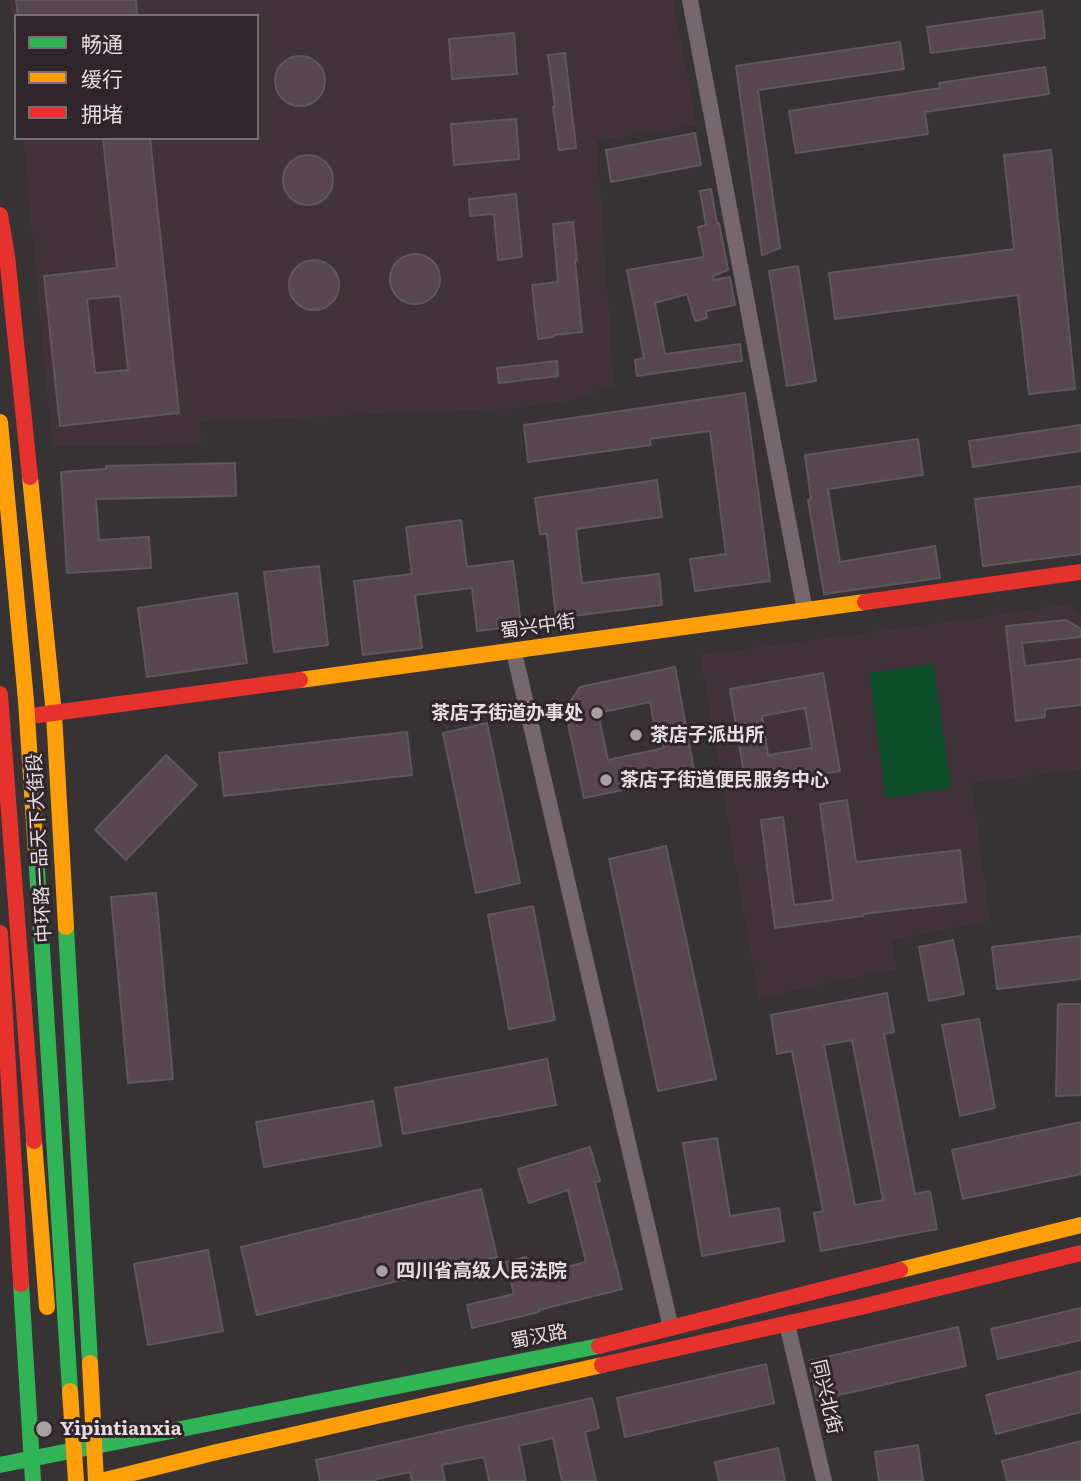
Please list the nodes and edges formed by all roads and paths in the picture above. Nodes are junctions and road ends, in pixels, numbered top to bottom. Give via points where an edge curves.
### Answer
1 (690, 0) edge
2 (0, 215) edge
3 (0, 422) edge
4 (1081, 572) edge
5 (805, 611) junction
6 (514, 652) junction
7 (0, 694) edge
8 (54, 714) junction
9 (0, 718) edge
10 (0, 933) edge
11 (1081, 1225) edge
12 (1081, 1253) edge
13 (48, 1324) dead end
14 (787, 1324) junction
15 (671, 1328) junction
16 (56, 1432) dead end
17 (93, 1447) junction
18 (31, 1458) junction
19 (0, 1465) edge
20 (58, 1469) dead end
21 (33, 1481) edge
22 (76, 1481) edge
23 (98, 1481) edge
24 (824, 1481) edge

1 - 5 street
2 - 8 main road, 中环路一品天下大街段
3 - 22 main road, bridge via 26,701
4 - 5 main road, 蜀兴中街
5 - 6 main road, 蜀兴中街
6 - 8 main road, 蜀兴中街
6 - 15 street
7 - 13 main road, bridge
8 - 9 main road, 蜀兴中街
8 - 17 main road, 中环路一品天下大街段
10 - 18 main road
11 - 15 main road, 蜀汉路
12 - 14 main road
14 - 23 main road
14 - 24 street, 同兴北街
15 - 17 main road, 蜀汉路
16 - 20 main road
17 - 18 main road, 蜀汉路
17 - 23 main road, 中环路一品天下大街段
18 - 19 main road, 蜀汉路
18 - 21 main road

